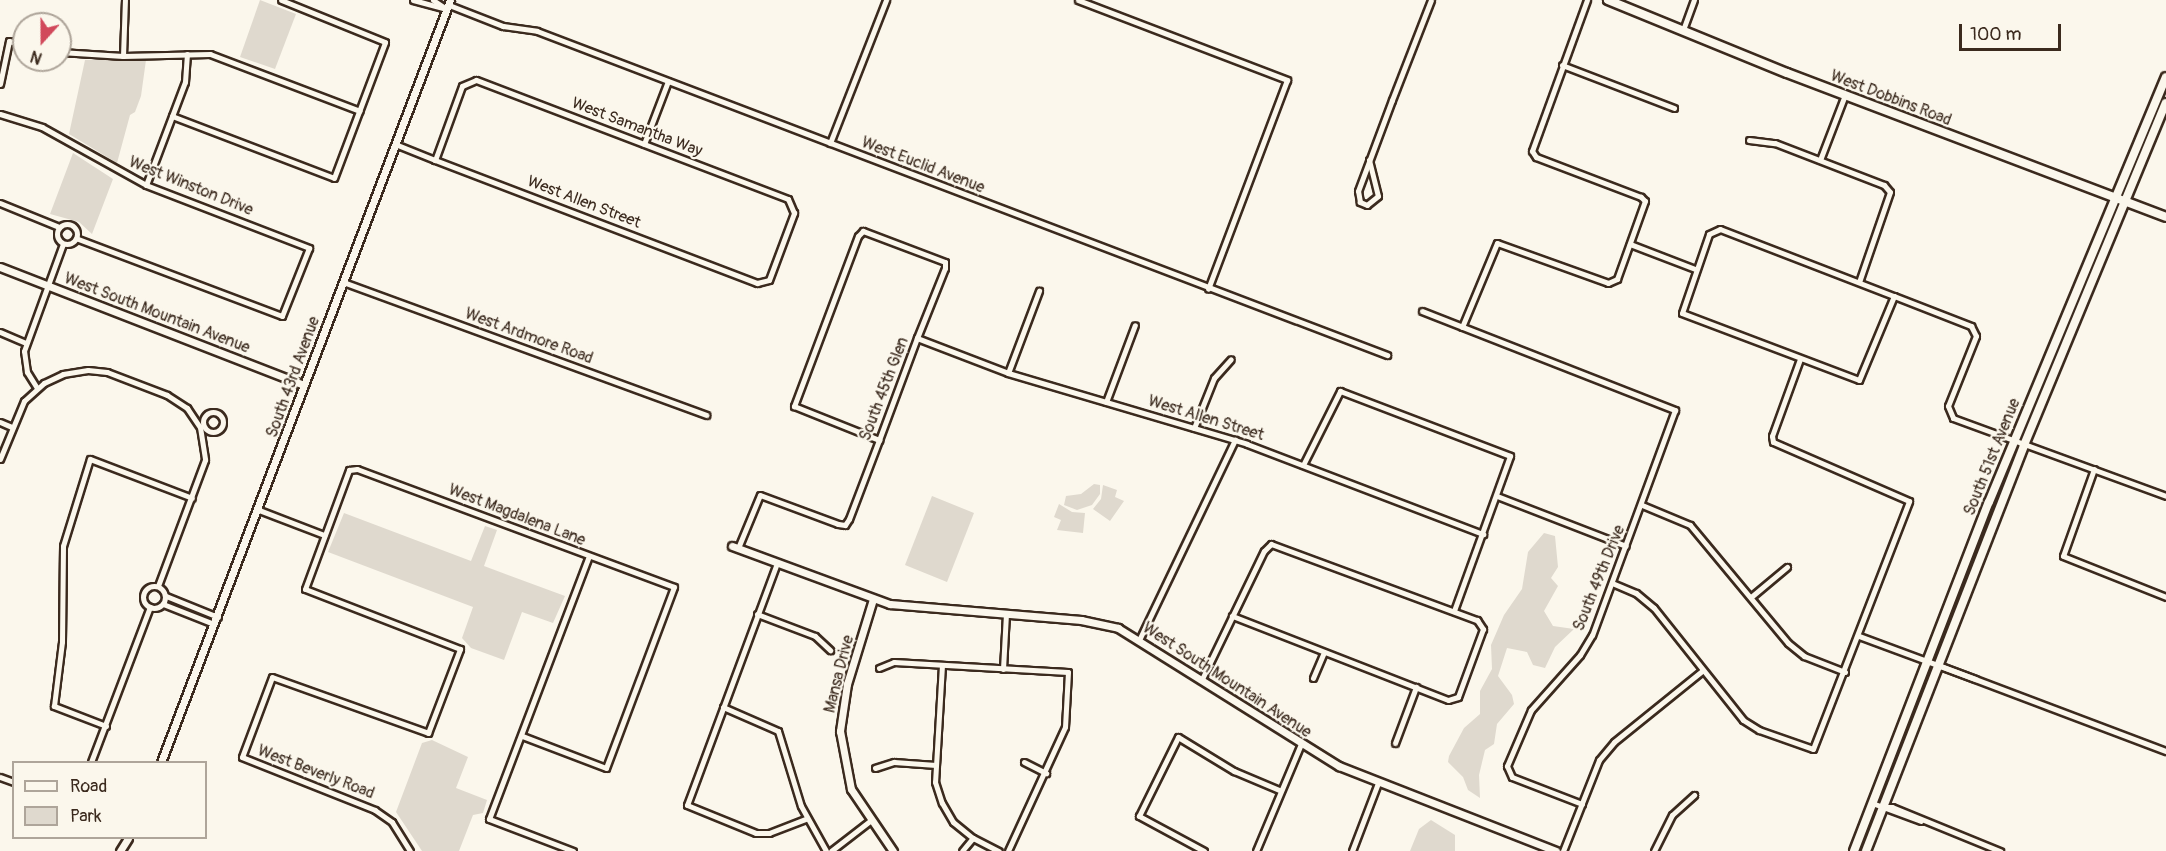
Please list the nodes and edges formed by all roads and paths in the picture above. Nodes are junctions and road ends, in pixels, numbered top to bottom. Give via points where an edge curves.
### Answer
1 (124, 0) edge
2 (281, 0) edge
3 (413, 0) edge
4 (433, 0) edge
5 (886, 0) edge
6 (1078, 0) edge
7 (1431, 0) edge
8 (1587, 0) edge
9 (1608, 0) edge
10 (1694, 0) edge
11 (448, 4) edge
12 (1683, 30) junction
13 (12, 42) edge
14 (72, 53) edge
15 (187, 54) junction
16 (123, 56) junction
17 (1562, 65) junction
18 (2166, 77) edge
19 (668, 81) junction
20 (0, 83) edge
21 (1845, 95) junction
22 (2166, 103) edge
23 (1674, 108) dead end
24 (360, 111) junction
25 (0, 114) edge
26 (172, 116) junction
27 (1749, 140) dead end
28 (830, 143) junction
29 (395, 144) junction
30 (644, 144) junction
31 (435, 160) junction
32 (1369, 160) junction
33 (1820, 160) junction
34 (146, 185) junction
35 (2117, 198) junction
36 (2127, 202) junction
37 (0, 203) edge
38 (2166, 217) edge
39 (59, 227) junction
40 (76, 238) junction
41 (63, 244) junction
42 (1630, 244) junction
43 (0, 267) edge
44 (1695, 269) junction
45 (342, 282) junction
46 (1859, 282) junction
47 (764, 284) joint
48 (47, 285) junction
49 (1208, 289) junction
50 (1039, 291) dead end
51 (1894, 296) junction
52 (2070, 310) junction
53 (1422, 311) dead end
54 (1136, 325) dead end
55 (1462, 327) junction
56 (0, 332) edge
57 (917, 338) junction
58 (26, 343) junction
59 (1387, 355) dead end
60 (1231, 359) dead end
61 (1800, 359) junction
62 (2058, 369) junction
63 (1008, 373) junction
64 (304, 385) junction
65 (37, 388) junction
66 (1106, 402) junction
67 (706, 415) dead end
68 (0, 422) edge
69 (12, 427) junction
70 (1194, 428) junction
71 (879, 440) junction
72 (1235, 440) junction
73 (2013, 441) junction
74 (2024, 445) junction
75 (0, 459) edge
76 (1304, 465) junction
77 (2094, 469) junction
78 (1497, 496) junction
79 (2166, 496) edge
80 (192, 498) junction
81 (1642, 505) junction
82 (259, 510) junction
83 (1483, 534) junction
84 (324, 536) junction
85 (1626, 546) junction
86 (735, 547) joint
87 (589, 556) junction
88 (777, 563) junction
89 (1787, 567) dead end
90 (1612, 582) junction
91 (158, 586) junction
92 (166, 596) junction
93 (1751, 597) junction
94 (2166, 597) edge
95 (873, 599) junction
96 (163, 604) junction
97 (150, 607) junction
98 (1454, 611) junction
99 (757, 614) junction
100 (1006, 614) junction
101 (1232, 616) junction
102 (217, 620) junction
103 (1859, 636) junction
104 (1140, 638) junction
105 (830, 650) dead end
106 (1324, 652) junction
107 (1927, 661) junction
108 (1938, 664) junction
109 (942, 665) junction
110 (879, 668) dead end
111 (1004, 669) junction
112 (1702, 671) junction
113 (1845, 672) junction
114 (1313, 678) dead end
115 (1202, 679) junction
116 (1416, 687) junction
117 (723, 707) junction
118 (106, 726) junction
119 (522, 736) junction
120 (1395, 743) dead end
121 (1301, 744) junction
122 (2166, 751) edge
123 (91, 761) edge
124 (161, 761) edge
125 (1024, 762) dead end
126 (936, 765) junction
127 (875, 768) dead end
128 (1046, 773) junction
129 (1378, 783) junction
130 (1279, 790) junction
131 (1694, 795) dead end
132 (1872, 803) junction
133 (1582, 804) junction
134 (1883, 807) junction
135 (806, 819) junction
136 (870, 821) junction
137 (973, 838) junction
138 (410, 851) edge
139 (573, 851) edge
140 (826, 851) edge
141 (831, 851) edge
142 (892, 851) edge
143 (962, 851) edge
144 (999, 851) edge
145 (1008, 851) edge
146 (1204, 851) edge
147 (1256, 851) edge
148 (1352, 851) edge
149 (1556, 851) edge
150 (1563, 851) edge
151 (1654, 851) edge
152 (1854, 851) edge
153 (1866, 851) edge
154 (2000, 851) edge

1 - 16 street
2 - 24 street via 385,42
3 - 11 street, West Euclid Avenue
4 - 11 street, West Euclid Avenue
5 - 28 street
6 - 49 street via 1287,80
7 - 32 street
8 - 17 street
9 - 12 main road, West Dobbins Road
10 - 12 street
11 - 19 street, West Euclid Avenue via 503,26 537,31
11 - 29 street, South 43rd Avenue
12 - 21 main road, West Dobbins Road
13 - 20 street via 9,41
14 - 16 street
15 - 16 street
15 - 24 street via 230,60
15 - 26 street via 185,82
17 - 23 street
17 - 42 street via 1532,151 1536,157 1645,201
18 - 35 main road, South 51st Avenue
19 - 28 street, West Euclid Avenue
19 - 30 street
21 - 33 street
21 - 35 main road, West Dobbins Road
22 - 36 main road, South 51st Avenue
24 - 26 street via 333,178
25 - 34 street, West Winston Drive via 42,127
26 - 34 street
27 - 33 street via 1775,143
28 - 49 street, West Euclid Avenue
29 - 31 street, West Allen Street
29 - 45 street, South 43rd Avenue
30 - 31 street, West Samantha Way via 476,80 467,81
30 - 47 street, West Samantha Way via 788,199 794,206 769,280
31 - 47 street, West Allen Street
32 - 32 street via 1358,191 1360,202 1367,205 1378,196
33 - 46 street via 1884,184 1890,192
34 - 40 street, West Winston Drive via 309,248 282,316
35 - 36 main road, West Dobbins Road
35 - 52 main road, South 51st Avenue
36 - 38 main road, West Dobbins Road
36 - 62 main road, South 51st Avenue
37 - 39 street
39 - 40 street via 73,226
39 - 41 street via 56,236
40 - 41 street
41 - 48 street
42 - 44 street
42 - 55 street via 1612,283 1497,243
43 - 48 street, West South Mountain Avenue
44 - 46 street via 1713,229
44 - 61 street via 1682,313
45 - 64 street, South 43rd Avenue
45 - 67 street, West Ardmore Road
46 - 51 street
48 - 58 street
48 - 64 street, West South Mountain Avenue
49 - 59 street, West Euclid Avenue
50 - 63 street
51 - 61 street via 1859,381
51 - 73 street via 1975,329 1949,413
52 - 62 main road via 2072,322 2058,357
52 - 73 main road, South 51st Avenue
53 - 55 street
54 - 66 street
55 - 81 street, South 49th Drive via 1675,410
56 - 58 street
57 - 63 street, West Allen Street
57 - 71 street, South 45th Glen
57 - 71 street, South 45th Glen via 945,262 863,231 794,406
58 - 65 street via 25,366
60 - 70 street via 1214,378
61 - 103 street via 1773,442 1909,501
62 - 74 main road, South 51st Avenue
63 - 66 street, West Allen Street
64 - 82 street, South 43rd Avenue
65 - 69 street via 19,409
65 - 80 street via 63,374 88,370 107,372 178,401 202,426 205,460
66 - 70 street, West Allen Street
68 - 69 street
69 - 75 street
70 - 72 street, West Allen Street
71 - 86 street, South 45th Glen via 844,525 760,495
72 - 76 street, West Allen Street
72 - 104 street
73 - 74 street
73 - 107 main road, South 51st Avenue
74 - 77 street
74 - 108 main road, South 51st Avenue
76 - 78 street via 1340,391 1510,456
76 - 83 street, West Allen Street
77 - 79 street
77 - 94 street via 2063,556
78 - 83 street
78 - 85 street
80 - 91 street
80 - 118 street via 90,459 63,546 62,642 54,706
81 - 85 street, South 49th Drive
81 - 93 street via 1690,525
82 - 84 street
82 - 102 street, South 43rd Avenue
83 - 98 street
84 - 87 street, West Magdalena Lane via 352,469
84 - 138 street, West Beverly Road via 305,589 460,649 428,733 272,677 242,757 375,810 392,822
85 - 90 street, South 49th Drive
86 - 88 street, West South Mountain Avenue
87 - 119 street
87 - 119 street, West Magdalena Lane via 674,587 606,768
88 - 95 street, West South Mountain Avenue
88 - 99 street
89 - 93 street
90 - 112 street via 1648,602
90 - 133 street, South 49th Drive via 1586,645 1526,719 1507,773
91 - 92 street
91 - 97 street via 149,587 143,594
92 - 96 street
92 - 102 street
93 - 113 street via 1796,651
95 - 100 street, West South Mountain Avenue via 909,608
95 - 136 street, Mansa Drive via 847,684 840,731 851,789
96 - 97 street
96 - 102 street
97 - 118 street
98 - 101 street via 1270,544
98 - 116 street via 1482,624 1483,629 1454,700
99 - 105 street via 814,636
99 - 117 street
100 - 104 street, West South Mountain Avenue via 1101,623
100 - 111 street
101 - 106 street
101 - 115 street
102 - 124 street, South 43rd Avenue
103 - 107 street
103 - 113 street
104 - 115 street, West South Mountain Avenue
106 - 114 street
106 - 116 street
107 - 108 street
107 - 132 main road, South 51st Avenue
108 - 122 street
108 - 134 main road, South 51st Avenue
109 - 110 street via 894,662
109 - 111 street
109 - 126 street
111 - 128 street via 1068,672 1065,727
112 - 113 street via 1748,724 1814,749
112 - 133 street via 1614,742 1599,760
115 - 121 street, West South Mountain Avenue
116 - 120 street
117 - 135 street via 778,730
117 - 135 street via 687,805 756,833 769,833
118 - 123 street
119 - 139 street via 489,819
121 - 129 street, West South Mountain Avenue
121 - 130 street
125 - 128 street
126 - 127 street via 894,762
126 - 137 street via 942,803 953,822
128 - 145 street
129 - 148 street
129 - 149 street, West South Mountain Avenue
130 - 146 street via 1234,771 1178,737 1139,816
130 - 147 street
131 - 151 street via 1672,815
132 - 134 street
132 - 152 main road, South 51st Avenue
133 - 150 street
134 - 153 main road, South 51st Avenue
134 - 154 street
135 - 140 street
136 - 141 street
136 - 142 street, Mansa Drive
137 - 143 street
137 - 144 street

